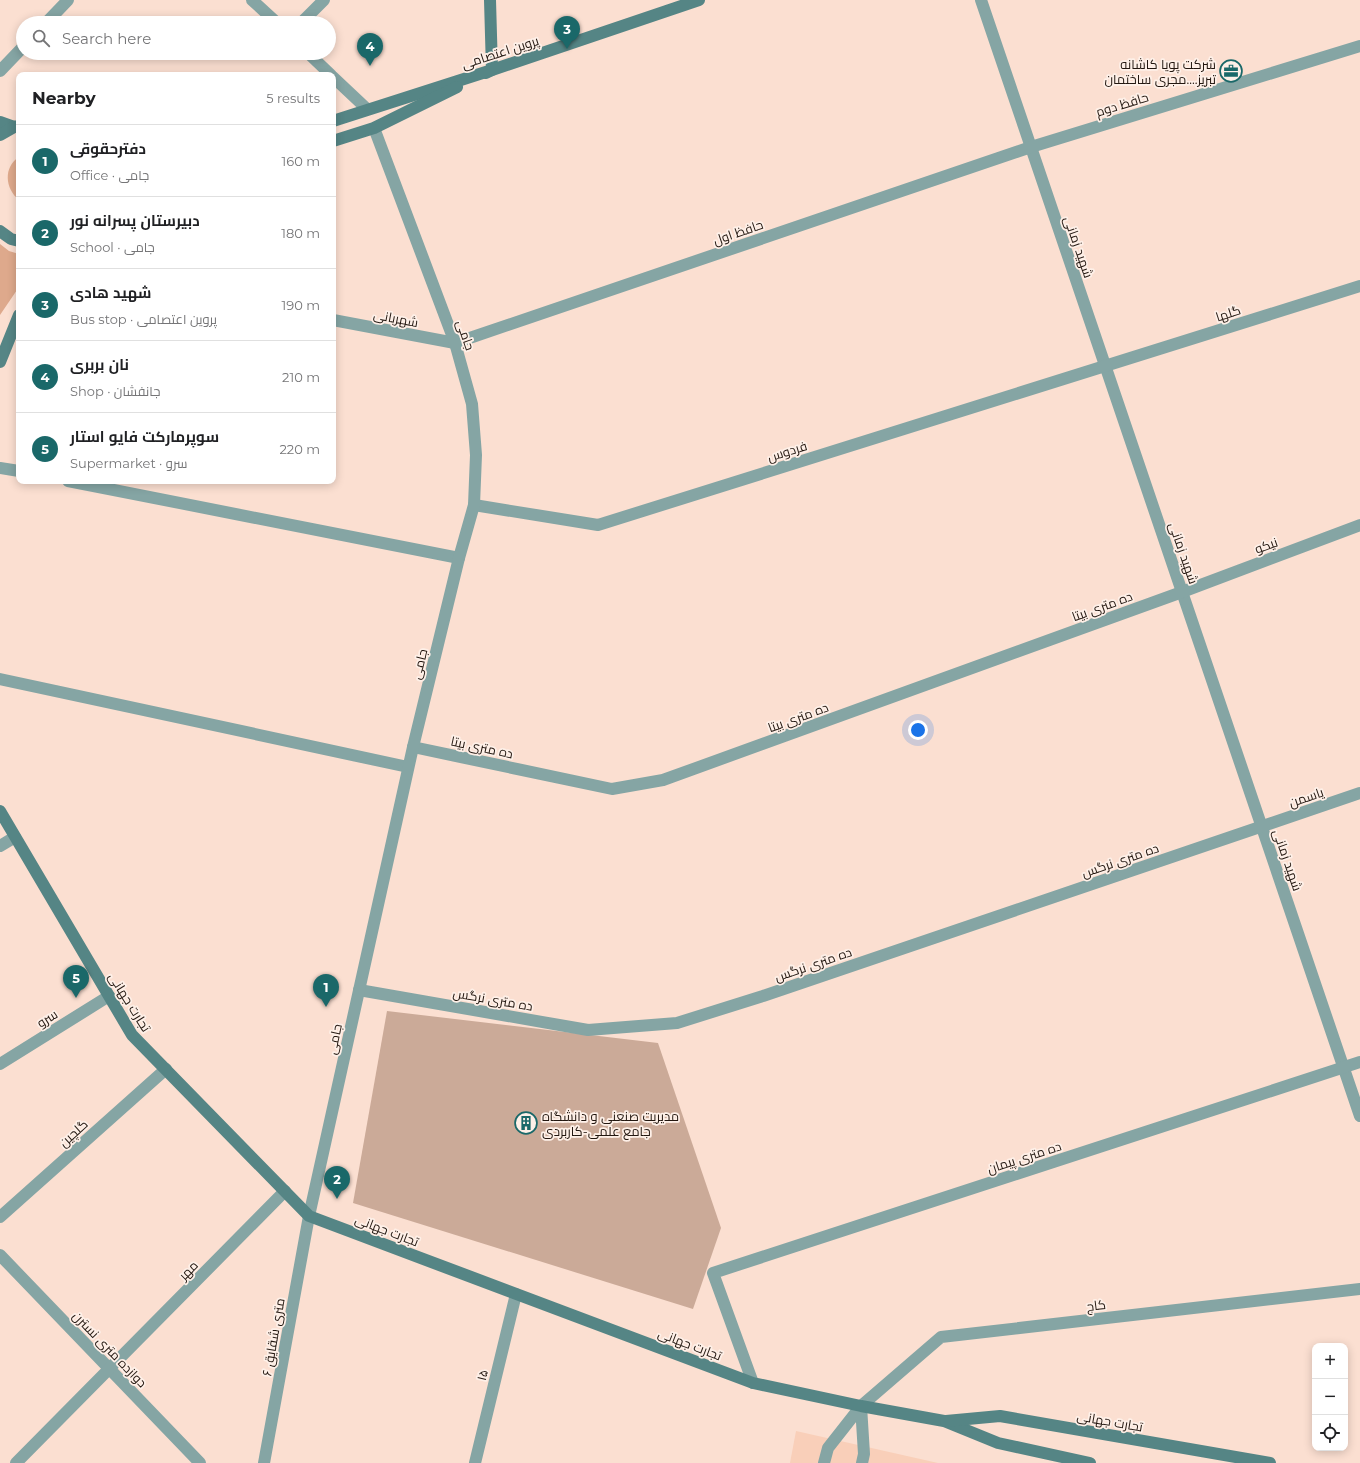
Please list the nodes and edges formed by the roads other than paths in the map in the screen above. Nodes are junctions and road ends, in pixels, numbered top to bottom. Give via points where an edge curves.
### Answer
1 (68, 0) edge
2 (252, 0) edge
3 (324, 0) edge
4 (490, 0) edge
5 (699, 0) edge
6 (981, 0) edge
7 (53, 16) edge
8 (269, 16) edge
9 (308, 16) edge
10 (1360, 46) edge
11 (16, 54) edge
12 (315, 60) edge
13 (492, 70) junction
14 (0, 71) edge
15 (328, 72) edge
16 (336, 80) edge
17 (367, 109) junction
18 (336, 120) edge
19 (0, 122) edge
20 (16, 127) edge
21 (374, 128) junction
22 (0, 135) edge
23 (336, 140) edge
24 (1031, 147) junction
25 (0, 232) edge
26 (16, 240) edge
27 (1360, 286) edge
28 (336, 321) edge
29 (16, 322) edge
30 (455, 343) junction
31 (0, 362) edge
32 (1105, 367) junction
33 (0, 468) edge
34 (16, 471) edge
35 (83, 484) edge
36 (474, 505) junction
37 (1360, 525) edge
38 (459, 558) junction
39 (1182, 592) junction
40 (0, 679) edge
41 (413, 747) junction
42 (408, 767) junction
43 (1360, 793) edge
44 (0, 811) edge
45 (1262, 827) junction
46 (15, 838) junction
47 (0, 846) edge
48 (359, 990) junction
49 (110, 996) junction
50 (1360, 1062) edge
51 (0, 1064) edge
52 (1344, 1067) junction
53 (166, 1069) junction
54 (1360, 1116) edge
55 (285, 1191) junction
56 (309, 1216) junction
57 (0, 1217) edge
58 (0, 1256) edge
59 (1360, 1289) edge
60 (516, 1294) junction
61 (110, 1368) junction
62 (753, 1383) junction
63 (861, 1406) junction
64 (944, 1421) junction
65 (16, 1463) edge
66 (200, 1463) edge
67 (264, 1463) edge
68 (475, 1463) edge
69 (824, 1463) edge
70 (862, 1463) edge
71 (1090, 1463) edge
72 (1270, 1463) edge

1 - 7 street
2 - 8 street
3 - 9 street
4 - 13 main road
5 - 13 main road, پروین اعتصامى
6 - 24 street, شهید زمانی
10 - 24 street, حافظ دوم
11 - 14 street
12 - 15 street
13 - 17 main road, پروین اعتصامى
13 - 21 main road
16 - 17 street
17 - 18 main road, پروین اعتصامى
19 - 20 main road
20 - 22 main road
21 - 23 main road
21 - 30 street, جامی
24 - 30 street, حافظ اول
24 - 32 street, شهید زمانی
25 - 26 main road
27 - 32 street, گلها
28 - 30 street, شهربانی
29 - 31 main road
30 - 36 street, جامی via 472,404 476,455
32 - 36 street, فردوس via 598,525
32 - 39 street, شهید زمانی
33 - 34 street
35 - 38 street
36 - 38 street, جامی
37 - 39 street, نیکو
38 - 41 street, جامی
39 - 41 street, ده متری بیتا via 663,780 612,789
39 - 45 street, شهید زمانی
40 - 42 street
41 - 42 street, جامی
42 - 48 street, جامی
43 - 45 street, یاسمن
44 - 46 main road, تجارت جهانی
45 - 48 street, ده متری نرگس via 677,1023 588,1030
45 - 52 street, شهید زمانی
46 - 47 street
46 - 49 main road, تجارت جهانی
48 - 56 street, جامی
49 - 51 street, سرو
49 - 53 main road, تجارت جهانی via 132,1035
50 - 52 street, ده متری پیمان
52 - 54 street, شهید زمانی
52 - 62 street, ده متری پیمان via 713,1273
53 - 55 main road, تجارت جهانی
53 - 57 street, گلچین
55 - 56 main road, تجارت جهانی
55 - 61 street, مهر
56 - 60 main road, تجارت جهانی
56 - 67 street, ۶ متری شقایق
58 - 61 street, دوازده متری نسترن
59 - 63 street, کاج via 941,1337
60 - 62 main road, تجارت جهانی
60 - 68 street, ۱۵
61 - 65 street, مهر
61 - 66 street, دوازده متری نسترن
62 - 63 main road, تجارت جهانی
63 - 64 main road, تجارت جهانی
63 - 69 street, کاج via 828,1448
63 - 70 street via 864,1454
64 - 71 main road, تجارت جهانی via 998,1443
64 - 72 main road, تجارت جهانی via 1000,1416

